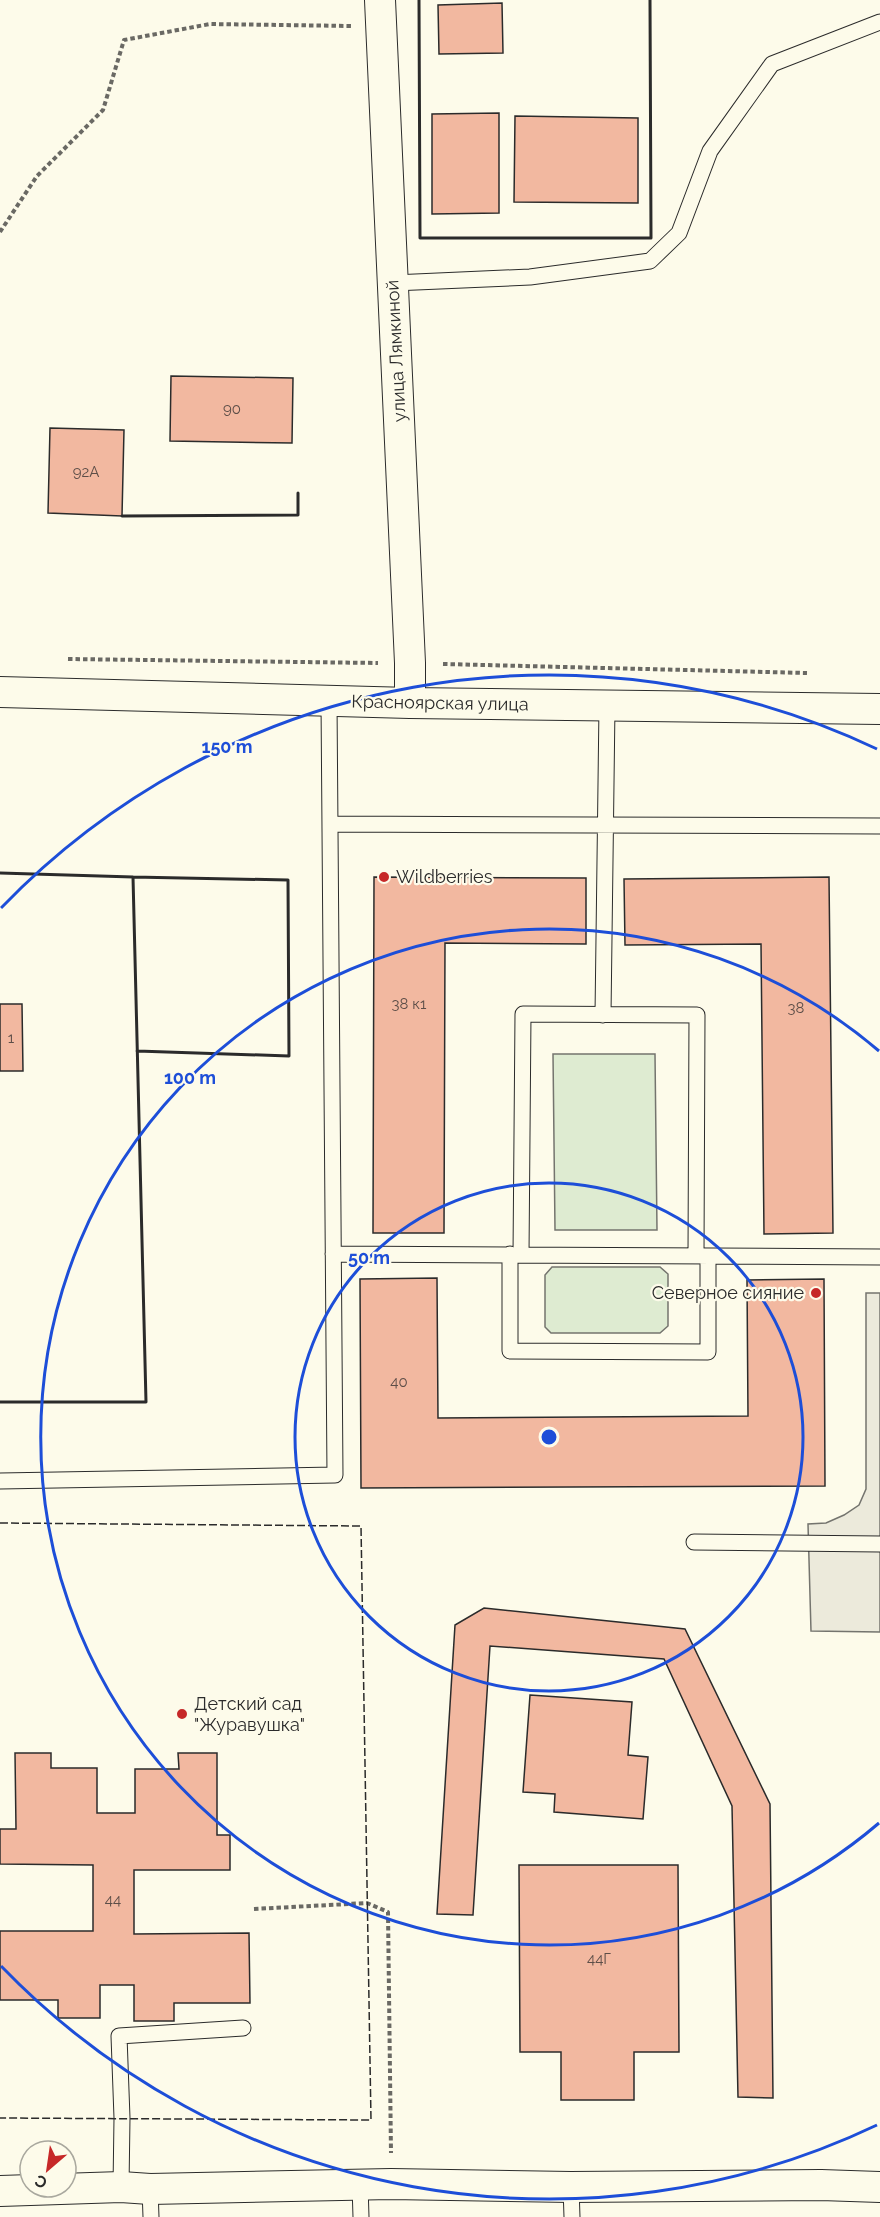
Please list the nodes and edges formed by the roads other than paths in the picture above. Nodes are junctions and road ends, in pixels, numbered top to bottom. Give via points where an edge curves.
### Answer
1 (380, 13) edge
2 (880, 21) edge
3 (393, 283) junction
4 (0, 692) edge
5 (329, 701) junction
6 (410, 703) junction
7 (607, 706) junction
8 (880, 709) edge
9 (330, 824) junction
10 (605, 825) junction
11 (880, 826) edge
12 (603, 1015) junction
13 (333, 1254) junction
14 (516, 1255) junction
15 (702, 1256) junction
16 (880, 1257) edge
17 (0, 1481) edge
18 (694, 1542) dead end
19 (880, 1544) edge
20 (243, 2028) dead end
21 (360, 2185) junction
22 (571, 2187) junction
23 (880, 2187) edge
24 (0, 2191) edge
25 (141, 2198) edge
26 (361, 2217) edge
27 (572, 2217) edge

1 - 3 street, улица Лямкиной
2 - 3 lane via 772,64 710,151 679,233 650,261 530,277
3 - 6 street, улица Лямкиной
4 - 5 street, Красноярская улица
5 - 6 street, Красноярская улица
5 - 9 lane
6 - 7 street, Красноярская улица
7 - 8 street, Красноярская улица
7 - 10 lane
9 - 10 lane
9 - 13 lane
10 - 11 lane
10 - 12 lane
12 - 14 lane via 523,1014
12 - 15 lane via 697,1015
13 - 14 lane
13 - 17 lane via 335,1475
14 - 15 lane
14 - 15 lane via 510,1351 708,1352
15 - 16 lane
18 - 19 lane
20 - 25 lane via 119,2036 122,2118
21 - 22 street
21 - 25 street
21 - 26 lane
22 - 23 street
22 - 27 lane
24 - 25 street

